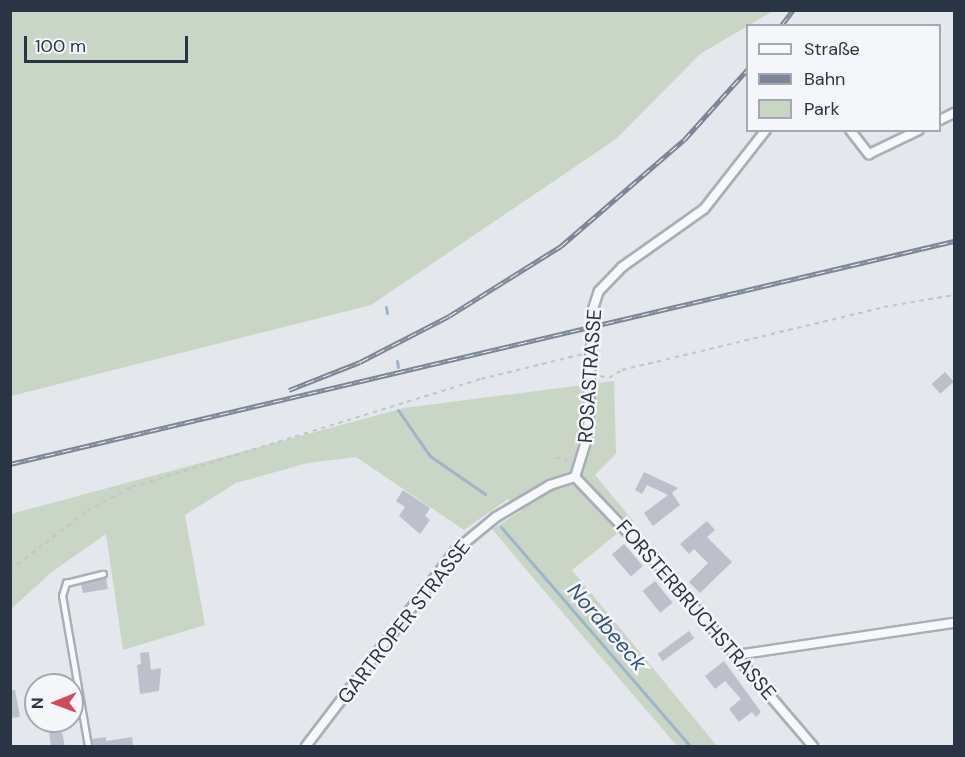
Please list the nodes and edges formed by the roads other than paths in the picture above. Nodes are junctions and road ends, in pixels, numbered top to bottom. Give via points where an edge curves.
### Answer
1 (763, 132) edge
2 (852, 132) edge
3 (915, 132) edge
4 (575, 477) junction
5 (103, 574) dead end
6 (953, 620) edge
7 (736, 655) junction
8 (88, 747) edge
9 (306, 747) edge
10 (813, 747) edge

1 - 4 street, ROSASTRASSE via 704,209 622,267 599,291 592,312 588,435
2 - 3 street via 869,154
4 - 7 street, FORSTERBRUCHSTRASSE via 606,506
4 - 9 street, GARTROPER STRASSE via 550,485 504,512 456,550
5 - 8 lane via 66,583 62,596
6 - 7 street
7 - 10 street, FORSTERBRUCHSTRASSE

